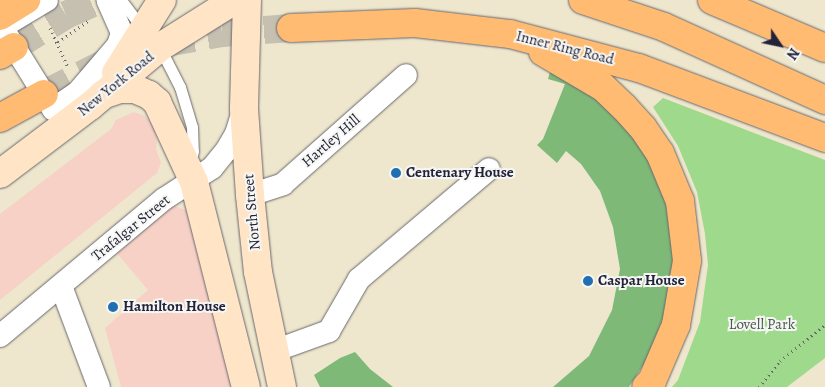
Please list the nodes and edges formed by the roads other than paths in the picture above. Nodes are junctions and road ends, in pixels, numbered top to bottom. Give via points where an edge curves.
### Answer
1 (162, 0) edge
2 (583, 0) edge
3 (712, 0) edge
4 (747, 0) edge
5 (232, 1) edge
6 (37, 2) edge
7 (112, 2) edge
8 (0, 16) edge
9 (291, 28) tunnel mouth
10 (510, 34) junction
11 (152, 39) junction
12 (815, 43) edge
13 (7, 51) edge
14 (406, 76) dead end
15 (44, 94) junction
16 (90, 94) junction
17 (825, 100) edge
18 (244, 109) junction
19 (0, 118) edge
20 (825, 138) edge
21 (489, 169) dead end
22 (0, 174) edge
23 (191, 176) junction
24 (250, 195) junction
25 (61, 286) junction
26 (0, 336) edge
27 (274, 351) junction
28 (99, 387) edge
29 (246, 387) edge
30 (282, 387) edge
31 (646, 387) edge

1 - 11 street
2 - 17 highway via 664,27
3 - 12 highway
4 - 12 highway
5 - 11 street, New York Road
5 - 18 street, North Street via 246,35
6 - 8 highway
6 - 13 street via 2,27
7 - 11 lane
7 - 16 street via 122,33
9 - 10 highway, Inner Ring Road via 415,23
10 - 20 highway, Inner Ring Road via 639,68
10 - 31 highway via 603,87 624,107 644,128 660,153 680,201 687,261 676,325 652,381
11 - 16 street
11 - 23 lane via 180,88 192,127
13 - 15 street
14 - 24 street, Hartley Hill via 283,184
15 - 16 street via 53,109
15 - 19 highway
16 - 22 street, New York Road
16 - 23 street via 135,89 149,95 157,102
18 - 23 street, Trafalgar Street via 226,151 212,168
18 - 24 street, North Street
21 - 27 street via 359,279 329,330
23 - 25 street, Trafalgar Street
23 - 29 street
24 - 27 street, North Street via 258,272
25 - 26 street, Trafalgar Street
25 - 28 street
27 - 30 street, North Street

